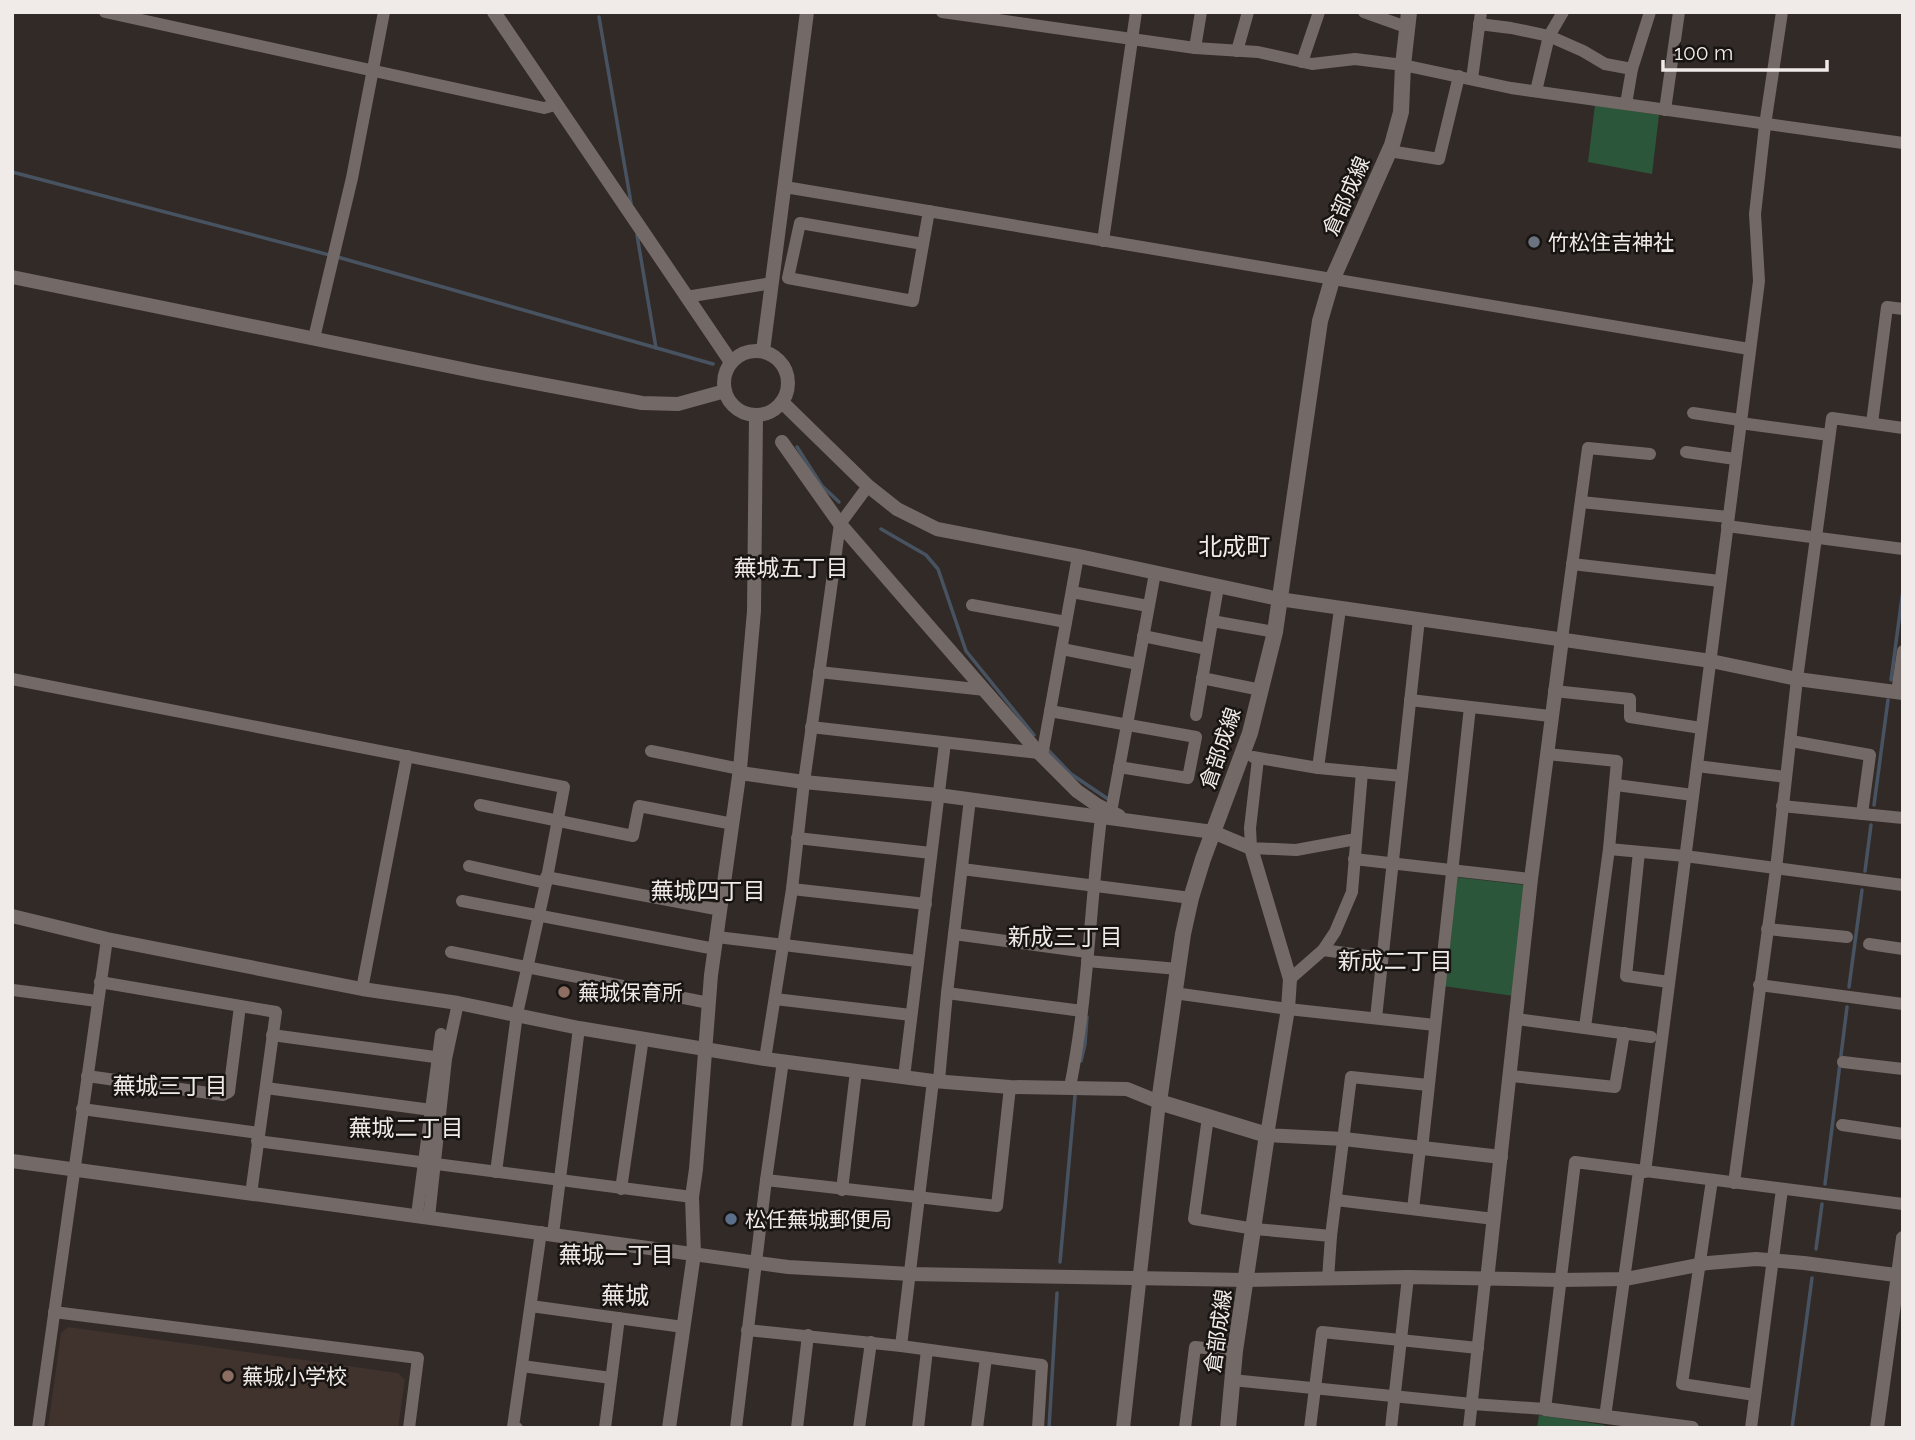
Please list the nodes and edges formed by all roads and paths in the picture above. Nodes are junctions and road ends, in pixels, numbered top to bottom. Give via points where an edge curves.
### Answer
1 (105, 12) edge
2 (384, 12) edge
3 (494, 12) edge
4 (807, 12) edge
5 (942, 12) edge
6 (1136, 12) edge
7 (1201, 12) edge
8 (1248, 12) edge
9 (1319, 12) edge
10 (1364, 12) edge
11 (1563, 12) edge
12 (1650, 12) edge
13 (1679, 12) edge
14 (1782, 12) edge
15 (1480, 18) edge
16 (1408, 19) edge
17 (1549, 36) junction
18 (1130, 38) junction
19 (1195, 48) junction
20 (1237, 51) junction
21 (1302, 62) junction
22 (1403, 65) junction
23 (1632, 69) junction
24 (373, 71) junction
25 (1466, 77) junction
26 (1535, 91) junction
27 (1626, 104) junction
28 (555, 105) junction
29 (1665, 110) junction
30 (1765, 125) junction
31 (1903, 143) edge
32 (1389, 151) junction
33 (785, 187) junction
34 (929, 211) junction
35 (1103, 241) junction
36 (923, 244) junction
37 (12, 277) edge
38 (1332, 280) junction
39 (772, 283) junction
40 (686, 297) junction
41 (1903, 309) edge
42 (314, 338) junction
43 (1749, 349) junction
44 (763, 351) junction
45 (731, 362) junction
46 (725, 391) junction
47 (782, 402) junction
48 (1693, 413) dead end
49 (756, 415) junction
50 (1740, 421) junction
51 (1872, 423) junction
52 (1903, 428) edge
53 (1829, 435) junction
54 (782, 442) dead end
55 (1686, 452) dead end
56 (1650, 454) dead end
57 (1735, 459) junction
58 (868, 486) junction
59 (1581, 502) junction
60 (1728, 521) junction
61 (840, 524) junction
62 (1815, 538) junction
63 (1903, 549) edge
64 (1078, 556) junction
65 (1572, 564) junction
66 (1155, 573) junction
67 (1720, 581) junction
68 (1218, 587) junction
69 (1072, 592) junction
70 (1279, 600) junction
71 (972, 605) dead end
72 (1149, 606) junction
73 (1340, 609) junction
74 (1419, 619) junction
75 (1212, 621) junction
76 (1066, 622) junction
77 (1275, 632) junction
78 (1143, 636) junction
79 (1562, 639) junction
80 (1062, 649) junction
81 (1207, 649) junction
82 (1903, 651) edge
83 (1711, 661) junction
84 (1138, 664) junction
85 (819, 672) junction
86 (1202, 678) junction
87 (12, 679) edge
88 (1797, 679) junction
89 (985, 690) junction
90 (1261, 690) junction
91 (1554, 691) junction
92 (1900, 693) edge
93 (1410, 700) junction
94 (1470, 706) junction
95 (1050, 711) junction
96 (1196, 715) dead end
97 (1550, 716) junction
98 (1127, 726) junction
99 (811, 727) junction
100 (1701, 728) junction
101 (1791, 741) junction
102 (945, 743) junction
103 (651, 751) dead end
104 (1041, 754) junction
105 (1547, 754) junction
106 (1251, 755) junction
107 (407, 756) junction
108 (1697, 766) junction
109 (1119, 767) junction
110 (1318, 768) junction
111 (740, 771) junction
112 (1362, 772) junction
113 (1402, 776) junction
114 (1786, 777) junction
115 (804, 782) junction
116 (1616, 785) junction
117 (938, 795) junction
118 (1693, 795) junction
119 (970, 799) junction
120 (480, 805) dead end
121 (1782, 806) junction
122 (1862, 814) junction
123 (1106, 815) junction
124 (1903, 818) edge
125 (557, 820) junction
126 (733, 824) junction
127 (1213, 832) junction
128 (797, 838) junction
129 (1356, 839) junction
130 (1251, 848) junction
131 (1609, 849) junction
132 (1639, 852) junction
133 (931, 853) junction
134 (1685, 856) junction
135 (1354, 859) junction
136 (1393, 864) junction
137 (469, 866) dead end
138 (961, 869) junction
139 (1776, 869) junction
140 (1451, 870) junction
141 (1531, 879) junction
142 (546, 880) junction
143 (1903, 886) edge
144 (1092, 887) junction
145 (792, 889) junction
146 (1191, 898) junction
147 (462, 901) dead end
148 (926, 904) junction
149 (721, 910) junction
150 (538, 915) junction
151 (12, 916) edge
152 (1767, 929) junction
153 (954, 933) junction
154 (1847, 937) dead end
155 (107, 939) junction
156 (716, 943) junction
157 (783, 944) junction
158 (1869, 944) dead end
159 (1903, 949) edge
160 (1323, 950) junction
161 (451, 952) dead end
162 (1087, 956) junction
163 (1382, 958) junction
164 (917, 961) junction
165 (527, 967) junction
166 (1178, 969) junction
167 (1290, 979) junction
168 (100, 982) junction
169 (1669, 982) junction
170 (1759, 985) junction
171 (362, 989) junction
172 (13, 990) edge
173 (947, 993) junction
174 (1174, 993) junction
175 (775, 999) junction
176 (97, 1001) junction
177 (458, 1003) junction
178 (709, 1003) junction
179 (1903, 1004) edge
180 (240, 1006) junction
181 (1288, 1009) junction
182 (1082, 1011) junction
183 (517, 1014) junction
184 (911, 1015) junction
185 (1376, 1018) junction
186 (1517, 1019) junction
187 (1435, 1025) junction
188 (1585, 1027) junction
189 (579, 1028) junction
190 (1624, 1033) junction
191 (441, 1034) dead end
192 (272, 1035) junction
193 (1651, 1037) dead end
194 (643, 1038) junction
195 (705, 1048) junction
196 (442, 1058) junction
197 (765, 1059) junction
198 (783, 1061) junction
199 (1843, 1062) dead end
200 (1903, 1069) edge
201 (856, 1071) junction
202 (86, 1076) junction
203 (1511, 1076) junction
204 (904, 1077) junction
205 (936, 1081) junction
206 (1428, 1086) junction
207 (1010, 1087) junction
208 (1070, 1087) junction
209 (266, 1088) junction
210 (1159, 1102) junction
211 (82, 1109) junction
212 (436, 1110) junction
213 (1208, 1117) junction
214 (1842, 1125) dead end
215 (1903, 1134) edge
216 (1268, 1135) junction
217 (258, 1137) junction
218 (1344, 1139) junction
219 (1421, 1148) junction
220 (1502, 1157) junction
221 (12, 1161) edge
222 (430, 1162) junction
223 (74, 1169) junction
224 (1642, 1171) junction
225 (496, 1172) junction
226 (558, 1179) junction
227 (1712, 1180) junction
228 (766, 1181) junction
229 (1734, 1183) junction
230 (621, 1189) junction
231 (842, 1189) junction
232 (1782, 1189) junction
233 (251, 1194) junction
234 (692, 1197) junction
235 (919, 1199) junction
236 (1336, 1200) junction
237 (1903, 1204) edge
238 (1413, 1209) junction
239 (423, 1216) junction
240 (1494, 1219) junction
241 (1255, 1229) junction
242 (547, 1233) junction
243 (1331, 1236) junction
244 (1903, 1238) edge
245 (694, 1254) junction
246 (1773, 1260) junction
247 (754, 1262) junction
248 (1699, 1265) junction
249 (910, 1274) junction
250 (1140, 1276) junction
251 (1900, 1276) edge
252 (1408, 1277) junction
253 (1328, 1279) junction
254 (1624, 1279) junction
255 (1246, 1280) junction
256 (1486, 1280) junction
257 (1560, 1280) junction
258 (531, 1306) junction
259 (54, 1312) junction
260 (619, 1318) junction
261 (684, 1327) junction
262 (1897, 1329) edge
263 (747, 1330) junction
264 (808, 1335) junction
265 (1400, 1339) junction
266 (871, 1342) junction
267 (901, 1346) junction
268 (1478, 1348) junction
269 (927, 1350) junction
270 (1235, 1351) junction
271 (986, 1358) junction
272 (522, 1366) junction
273 (611, 1378) junction
274 (1232, 1380) junction
275 (1315, 1388) junction
276 (1755, 1395) junction
277 (1394, 1396) junction
278 (1472, 1404) junction
279 (1545, 1409) junction
280 (1611, 1421) edge
281 (38, 1428) edge
282 (409, 1428) edge
283 (514, 1428) edge
284 (605, 1428) edge
285 (669, 1428) edge
286 (736, 1428) edge
287 (797, 1428) edge
288 (859, 1428) edge
289 (918, 1428) edge
290 (977, 1428) edge
291 (1038, 1428) edge
292 (1123, 1428) edge
293 (1185, 1428) edge
294 (1228, 1428) edge
295 (1310, 1428) edge
296 (1391, 1428) edge
297 (1469, 1428) edge
298 (1692, 1428) edge
299 (1751, 1428) edge
300 (1877, 1428) edge

1 - 24 street
2 - 24 street
3 - 28 street
4 - 33 street
5 - 18 street
6 - 18 street
7 - 19 street
8 - 20 street
9 - 21 street
10 - 16 street
11 - 17 street
12 - 23 street
13 - 29 street
14 - 30 street
15 - 17 street
15 - 25 street
16 - 22 main road, 倉部成線
17 - 23 street via 1605,64
17 - 26 street
18 - 19 street
18 - 35 street
19 - 20 street
20 - 21 street
21 - 22 street via 1356,59
22 - 25 street
22 - 32 main road, 倉部成線 via 1401,112
23 - 27 street
24 - 28 street via 544,108
24 - 42 street
25 - 26 street
25 - 32 street via 1439,159
26 - 27 street
27 - 29 street
28 - 40 street
29 - 30 street
30 - 31 street
30 - 43 street via 1755,214 1759,281
32 - 38 main road, 倉部成線
33 - 34 street
33 - 39 street
34 - 35 street
34 - 36 street
35 - 38 street
36 - 36 street via 913,301 788,278 800,223
37 - 42 street
38 - 43 street
38 - 70 main road, 倉部成線 via 1320,321
39 - 40 street
39 - 44 street
40 - 45 street
41 - 51 street via 1886,307
42 - 46 street via 642,403 678,404
43 - 50 street
44 - 45 street via 746,352
44 - 47 street via 785,368 788,385
45 - 46 street via 724,376
46 - 49 street via 733,406
47 - 49 street via 771,412
47 - 58 street
48 - 50 street
49 - 111 street via 754,611
50 - 53 street
50 - 57 street
51 - 52 street
51 - 53 street via 1832,418
53 - 62 street
54 - 61 street
55 - 57 street
56 - 59 street via 1588,448
57 - 60 street
58 - 61 street
58 - 64 street via 897,509 937,529
59 - 60 street
59 - 65 street
60 - 62 street
60 - 67 street
61 - 85 street
61 - 89 street
62 - 63 street
62 - 88 street
64 - 66 street
64 - 69 street
65 - 67 street
65 - 79 street
66 - 68 street
66 - 72 street
67 - 83 street
68 - 70 street
68 - 75 street
69 - 72 street
69 - 76 street
70 - 73 street
70 - 77 main road, 倉部成線
71 - 76 street
72 - 78 street
73 - 74 street
73 - 110 street
74 - 79 street
74 - 93 street
75 - 77 street
75 - 81 street
76 - 80 street
77 - 90 main road, 倉部成線
78 - 81 street
78 - 84 street
79 - 83 street
79 - 91 street
80 - 84 street
80 - 95 street
81 - 86 street
82 - 92 street
83 - 88 street
83 - 100 street
84 - 98 street
85 - 89 street
85 - 99 street
86 - 90 street
86 - 96 street
87 - 107 street
88 - 92 street
88 - 101 street
89 - 104 street
90 - 106 main road, 倉部成線
91 - 97 street
91 - 100 street via 1630,699 1630,717
93 - 94 street
93 - 113 street
94 - 97 street
94 - 140 street
95 - 98 street
95 - 104 street
97 - 105 street
98 - 109 street
98 - 109 street via 1196,737 1188,778
99 - 102 street
99 - 115 street
100 - 108 street
101 - 114 street
101 - 122 street via 1870,755
102 - 104 street
102 - 117 street
103 - 111 street
104 - 123 street
105 - 116 street via 1617,761
105 - 141 street
106 - 110 street
106 - 127 main road, 倉部成線
106 - 130 street
107 - 125 street via 564,787
107 - 171 street
108 - 114 street
108 - 118 street
109 - 123 street
110 - 112 street
111 - 115 street
111 - 126 street
112 - 113 street
112 - 129 street
113 - 136 street
114 - 121 street
115 - 117 street
115 - 128 street
116 - 118 street
116 - 131 street
117 - 119 street
117 - 133 street
118 - 134 street
119 - 123 street
119 - 138 street
120 - 125 street
121 - 122 street
121 - 139 street
122 - 124 street
123 - 127 street
123 - 144 street
125 - 126 street via 633,836 639,806
125 - 142 street
126 - 149 street
127 - 130 street
127 - 146 main road, 倉部成線
128 - 133 street
128 - 145 street
129 - 130 street via 1296,850
129 - 135 street
130 - 167 street
131 - 132 street
131 - 188 street
132 - 134 street
132 - 169 street via 1626,976
133 - 148 street
134 - 139 street
134 - 169 street
135 - 136 street
135 - 160 street via 1352,892
136 - 140 street
136 - 163 street
137 - 142 street
138 - 144 street
138 - 153 street
139 - 143 street
139 - 152 street
140 - 141 street
140 - 187 street
141 - 186 street
142 - 149 street
142 - 150 street
144 - 146 street
144 - 162 street
145 - 148 street
145 - 157 street
146 - 166 main road, 倉部成線
147 - 150 street
148 - 164 street
149 - 156 street
150 - 156 street
150 - 165 street
151 - 155 street
152 - 154 street
152 - 170 street
153 - 162 street
153 - 173 street
155 - 168 street
155 - 171 street
156 - 157 street
156 - 178 street
157 - 164 street
157 - 175 street
158 - 159 street
160 - 163 street
160 - 167 street
161 - 165 street
162 - 166 street
162 - 182 street
163 - 185 street
164 - 184 street
165 - 178 street
165 - 183 street
166 - 174 main road, 倉部成線
167 - 181 street
168 - 176 street
168 - 180 street
169 - 224 street
170 - 179 street
170 - 229 street
171 - 177 street
172 - 176 street
173 - 182 street
173 - 205 street
174 - 181 street
174 - 210 main road, 倉部成線
175 - 184 street
175 - 197 street
176 - 202 street
177 - 183 street
177 - 196 street
178 - 195 street
180 - 192 street via 276,1012
180 - 202 street via 229,1092 223,1095
181 - 185 street
181 - 216 street
182 - 208 street
183 - 189 street
183 - 225 street
184 - 204 street
185 - 187 street
186 - 188 street
186 - 203 street
187 - 206 street
188 - 190 street
189 - 194 street
189 - 226 street
190 - 193 street
190 - 203 street via 1615,1087
191 - 196 street
192 - 196 street
192 - 209 street
194 - 195 street
194 - 230 street
195 - 197 street
195 - 234 street
196 - 212 street
197 - 198 street
198 - 201 street
198 - 228 street
199 - 200 street
201 - 204 street
201 - 231 street
202 - 211 street
203 - 220 street
204 - 205 street
205 - 207 street
205 - 235 street
206 - 218 street via 1351,1077
206 - 219 street
207 - 208 street
207 - 235 street via 997,1206
208 - 210 street via 1127,1089
209 - 212 street
209 - 217 street
210 - 213 main road
210 - 250 street
211 - 217 street
211 - 223 street
212 - 222 street
213 - 216 main road
213 - 241 street via 1194,1219
214 - 215 street
216 - 218 street
216 - 241 main road, 倉部成線
217 - 222 street
217 - 233 street
218 - 219 street
218 - 236 street
219 - 220 street
219 - 238 street
220 - 240 street
221 - 223 street
222 - 225 street
222 - 239 street
223 - 233 street
223 - 259 street
224 - 227 street
224 - 254 street
224 - 257 street via 1575,1162
225 - 226 street
226 - 230 street
226 - 242 street
227 - 229 street
227 - 248 street
228 - 231 street
228 - 247 street
229 - 232 street
230 - 234 street
231 - 235 street
232 - 237 street
232 - 246 street
233 - 239 street
234 - 245 street
235 - 249 street
236 - 238 street
236 - 243 street
238 - 240 street
239 - 242 street
240 - 256 street
241 - 243 street
241 - 255 main road, 倉部成線
242 - 245 street
242 - 258 street
243 - 253 street
244 - 251 street
245 - 247 street
245 - 261 street
246 - 248 street
246 - 251 street
246 - 276 street
247 - 249 street
247 - 263 street
248 - 254 street
248 - 276 street via 1682,1384
249 - 250 street
249 - 267 street
250 - 255 street
250 - 292 street
251 - 262 street
252 - 253 street
252 - 256 street
252 - 265 street
253 - 255 street
254 - 257 street
254 - 280 street
255 - 270 main road, 倉部成線
256 - 257 street
256 - 268 street
257 - 279 street
258 - 260 street
258 - 272 street
259 - 281 street
259 - 282 street via 418,1358
260 - 261 street
260 - 273 street
261 - 285 street
262 - 300 street
263 - 264 street
263 - 286 street
264 - 266 street
264 - 287 street
265 - 268 street
265 - 275 street via 1322,1332
265 - 277 street
266 - 267 street
266 - 288 street
267 - 269 street
268 - 278 street
269 - 271 street
269 - 289 street
270 - 274 main road, 倉部成線
270 - 293 street via 1195,1346
271 - 290 street
271 - 291 street via 1042,1364
272 - 273 street
272 - 283 street
273 - 284 street
274 - 275 street
274 - 294 main road, 倉部成線
275 - 277 street
275 - 295 street
276 - 299 street
277 - 278 street
277 - 296 street
278 - 279 street
278 - 297 street
279 - 280 street
280 - 298 street

